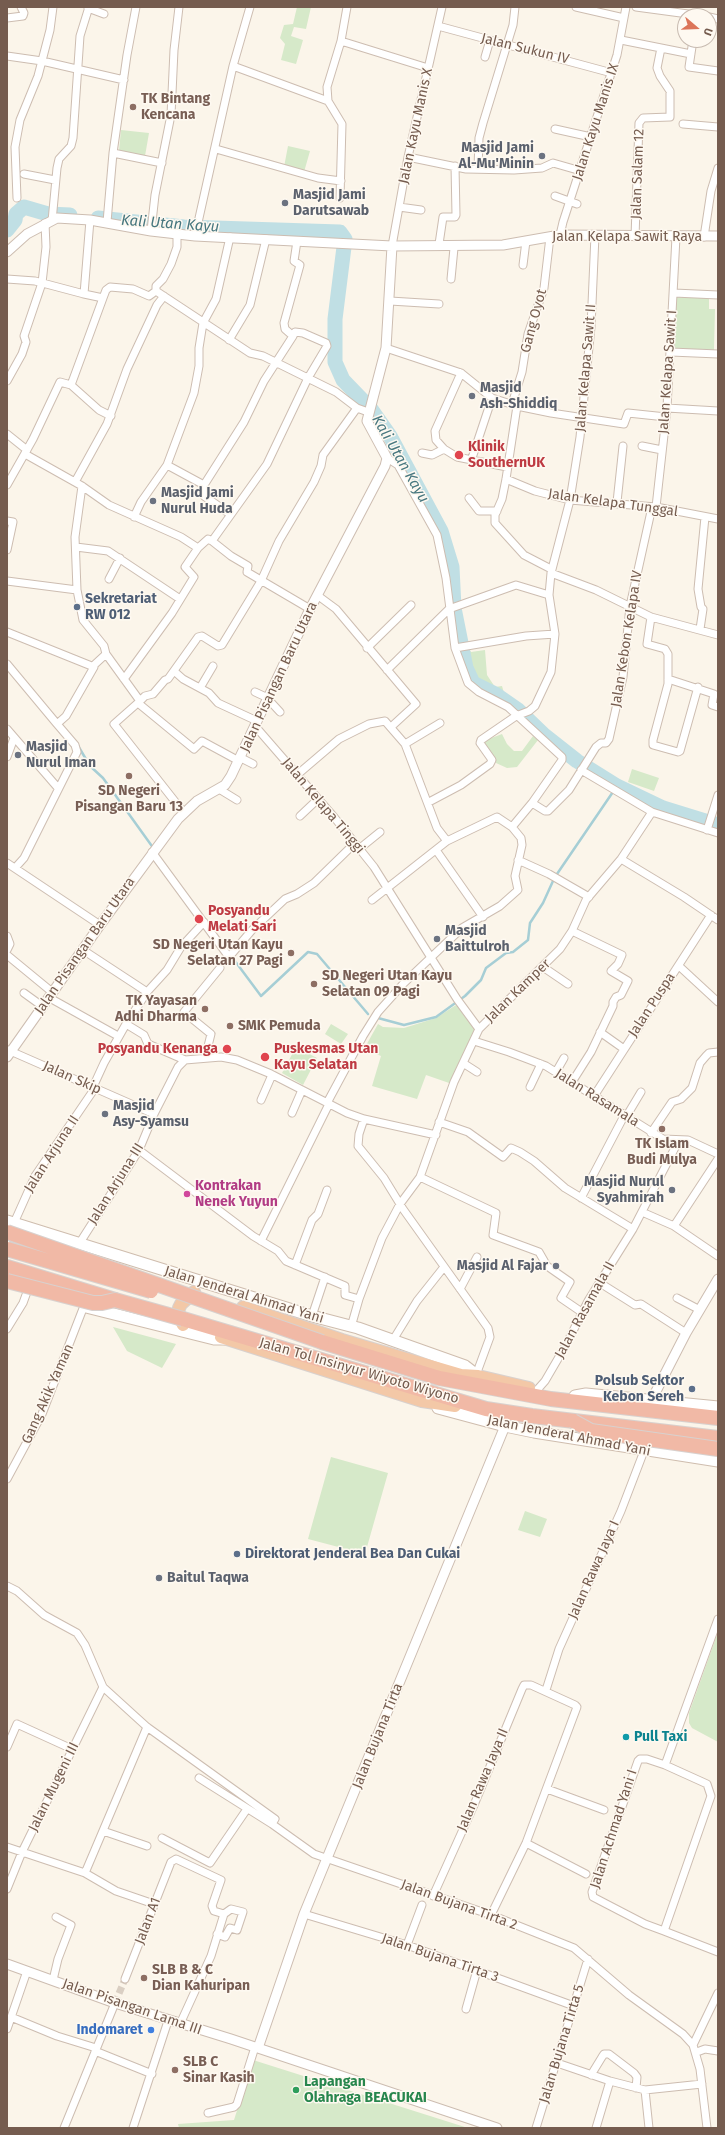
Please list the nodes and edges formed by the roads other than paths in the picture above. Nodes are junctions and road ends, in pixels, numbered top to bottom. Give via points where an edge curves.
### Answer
1 (21, 7) edge
2 (53, 7) edge
3 (136, 7) edge
4 (179, 7) edge
5 (250, 7) edge
6 (347, 7) edge
7 (442, 7) edge
8 (515, 7) edge
9 (576, 7) edge
10 (626, 7) edge
11 (636, 7) edge
12 (88, 8) edge
13 (677, 13) edge
14 (104, 14) dead end
15 (7, 18) edge
16 (624, 18) junction
17 (438, 26) junction
18 (490, 40) junction
19 (621, 40) junction
20 (341, 41) junction
21 (507, 45) junction
22 (662, 48) junction
23 (692, 48) edge
24 (691, 54) junction
25 (7, 56) edge
26 (485, 57) dead end
27 (42, 61) junction
28 (233, 66) junction
29 (428, 68) junction
30 (78, 70) junction
31 (718, 71) edge
32 (612, 73) junction
33 (124, 80) junction
34 (328, 101) junction
35 (683, 124) dead end
36 (718, 127) edge
37 (555, 129) dead end
38 (592, 137) junction
39 (216, 149) junction
40 (113, 153) junction
41 (408, 158) junction
42 (162, 163) junction
43 (455, 166) junction
44 (718, 168) edge
45 (478, 169) junction
46 (581, 171) junction
47 (24, 174) dead end
48 (55, 180) junction
49 (341, 181) junction
50 (555, 196) dead end
51 (17, 198) dead end
52 (340, 198) dead end
53 (574, 203) junction
54 (399, 207) junction
55 (421, 210) dead end
56 (50, 218) junction
57 (90, 220) junction
58 (108, 220) junction
59 (151, 227) junction
60 (196, 230) junction
61 (177, 234) junction
62 (560, 235) junction
63 (595, 235) junction
64 (635, 235) junction
65 (718, 236) edge
66 (230, 237) junction
67 (550, 237) junction
68 (676, 237) junction
69 (704, 237) junction
70 (266, 239) junction
71 (297, 241) junction
72 (526, 241) junction
73 (439, 244) junction
74 (392, 246) junction
75 (454, 248) dead end
76 (8, 249) edge
77 (522, 265) dead end
78 (7, 279) edge
79 (451, 279) dead end
80 (42, 283) junction
81 (156, 291) junction
82 (674, 293) junction
83 (84, 294) junction
84 (718, 295) edge
85 (164, 296) junction
86 (103, 298) junction
87 (390, 301) junction
88 (439, 304) dead end
89 (203, 323) junction
90 (293, 336) junction
91 (229, 340) junction
92 (386, 348) junction
93 (671, 352) junction
94 (718, 354) edge
95 (276, 363) junction
96 (461, 373) junction
97 (308, 378) junction
98 (7, 381) edge
99 (71, 385) junction
100 (492, 398) junction
101 (515, 405) junction
102 (357, 408) junction
103 (667, 408) junction
104 (718, 410) edge
105 (368, 412) junction
106 (111, 416) junction
107 (666, 417) junction
108 (582, 418) junction
109 (7, 434) edge
110 (623, 446) dead end
111 (642, 446) dead end
112 (444, 449) junction
113 (662, 450) junction
114 (26, 452) junction
115 (422, 453) dead end
116 (387, 458) junction
117 (471, 461) junction
118 (168, 465) junction
119 (507, 467) junction
120 (506, 479) junction
121 (75, 482) junction
122 (7, 485) edge
123 (204, 485) junction
124 (82, 486) junction
125 (469, 498) dead end
126 (570, 500) junction
127 (617, 502) junction
128 (654, 507) junction
129 (497, 511) junction
130 (230, 514) junction
131 (134, 517) junction
132 (705, 517) junction
133 (718, 519) edge
134 (7, 521) edge
135 (212, 541) junction
136 (76, 547) junction
137 (198, 548) junction
138 (7, 550) edge
139 (120, 558) junction
140 (551, 571) junction
141 (109, 579) dead end
142 (7, 581) edge
143 (261, 581) junction
144 (77, 590) junction
145 (317, 595) junction
146 (549, 595) junction
147 (180, 599) junction
148 (411, 605) dead end
149 (630, 606) junction
150 (453, 608) junction
151 (310, 609) junction
152 (651, 617) junction
153 (700, 629) junction
154 (7, 632) edge
155 (555, 634) junction
156 (718, 635) edge
157 (367, 648) junction
158 (460, 648) junction
159 (106, 654) junction
160 (7, 664) edge
161 (93, 666) junction
162 (213, 666) dead end
163 (387, 670) junction
164 (174, 671) junction
165 (124, 679) junction
166 (668, 679) junction
167 (698, 687) junction
168 (200, 688) junction
169 (255, 692) dead end
170 (268, 699) junction
171 (139, 702) junction
172 (718, 707) edge
173 (280, 712) dead end
174 (517, 715) junction
175 (58, 723) junction
176 (440, 723) dead end
177 (256, 724) junction
178 (391, 727) junction
179 (7, 729) edge
180 (14, 738) junction
181 (405, 744) junction
182 (7, 757) edge
183 (240, 759) junction
184 (253, 764) dead end
185 (581, 769) junction
186 (298, 774) junction
187 (58, 788) junction
188 (219, 789) junction
189 (718, 795) edge
190 (318, 798) junction
191 (237, 800) dead end
192 (429, 802) junction
193 (532, 803) junction
194 (652, 812) junction
195 (184, 813) junction
196 (714, 815) edge
197 (300, 816) dead end
198 (512, 827) junction
199 (708, 827) junction
200 (380, 832) dead end
201 (718, 833) edge
202 (447, 841) junction
203 (357, 846) junction
204 (154, 849) junction
205 (436, 850) junction
206 (622, 859) junction
207 (518, 860) junction
208 (7, 863) edge
209 (15, 868) junction
210 (388, 889) junction
211 (589, 897) junction
212 (372, 900) dead end
213 (711, 915) junction
214 (483, 917) junction
215 (718, 920) edge
216 (204, 922) junction
217 (100, 925) junction
218 (572, 931) junction
219 (7, 936) edge
220 (7, 950) edge
221 (83, 950) junction
222 (7, 955) edge
223 (430, 956) junction
224 (679, 966) junction
225 (543, 967) junction
226 (220, 968) dead end
227 (568, 984) dead end
228 (147, 992) junction
229 (24, 993) dead end
230 (50, 995) junction
231 (718, 1002) edge
232 (42, 1006) junction
233 (126, 1024) junction
234 (479, 1029) junction
235 (600, 1032) junction
236 (118, 1036) junction
237 (474, 1041) junction
238 (624, 1049) junction
239 (8, 1052) edge
240 (718, 1052) edge
241 (205, 1058) junction
242 (564, 1058) dead end
243 (185, 1060) junction
244 (463, 1063) junction
245 (541, 1064) junction
246 (477, 1072) dead end
247 (556, 1072) junction
248 (272, 1075) junction
249 (572, 1082) junction
250 (530, 1087) dead end
251 (94, 1088) junction
252 (302, 1090) junction
253 (641, 1092) dead end
254 (594, 1096) junction
255 (261, 1100) dead end
256 (328, 1104) junction
257 (292, 1113) dead end
258 (154, 1114) junction
259 (625, 1116) junction
260 (364, 1119) junction
261 (439, 1122) junction
262 (651, 1132) junction
263 (436, 1135) junction
264 (679, 1140) junction
265 (139, 1150) junction
266 (718, 1154) edge
267 (718, 1159) edge
268 (420, 1177) junction
269 (327, 1190) dead end
270 (581, 1198) junction
271 (400, 1204) junction
272 (642, 1212) junction
273 (9, 1225) edge
274 (674, 1226) junction
275 (633, 1229) junction
276 (7, 1237) edge
277 (261, 1241) junction
278 (79, 1244) junction
279 (7, 1249) edge
280 (718, 1256) edge
281 (477, 1257) dead end
282 (295, 1265) junction
283 (7, 1267) edge
284 (444, 1267) junction
285 (7, 1274) edge
286 (325, 1276) junction
287 (7, 1281) edge
288 (600, 1283) junction
289 (717, 1283) edge
290 (7, 1287) edge
291 (460, 1289) junction
292 (28, 1292) junction
293 (194, 1292) junction
294 (677, 1298) dead end
295 (359, 1299) junction
296 (115, 1300) junction
297 (84, 1306) junction
298 (700, 1310) junction
299 (583, 1313) junction
300 (312, 1316) junction
301 (183, 1326) junction
302 (351, 1327) junction
303 (7, 1329) edge
304 (686, 1334) junction
305 (227, 1339) junction
306 (393, 1340) junction
307 (322, 1342) junction
308 (477, 1376) junction
309 (537, 1390) junction
310 (575, 1396) junction
311 (422, 1400) junction
312 (651, 1401) junction
313 (718, 1407) edge
314 (718, 1412) edge
315 (718, 1418) edge
316 (573, 1421) junction
317 (505, 1426) junction
318 (718, 1438) edge
319 (718, 1444) edge
320 (718, 1449) edge
321 (644, 1450) junction
322 (718, 1461) edge
323 (7, 1480) edge
324 (7, 1586) edge
325 (718, 1619) edge
326 (103, 1686) junction
327 (546, 1690) junction
328 (147, 1727) junction
329 (7, 1747) edge
330 (72, 1749) junction
331 (665, 1765) junction
332 (199, 1778) dead end
333 (548, 1789) junction
334 (247, 1809) junction
335 (604, 1810) dead end
336 (272, 1824) junction
337 (103, 1831) junction
338 (162, 1838) dead end
339 (526, 1842) junction
340 (147, 1846) dead end
341 (7, 1847) edge
342 (22, 1852) junction
343 (326, 1859) junction
344 (85, 1873) junction
345 (586, 1874) dead end
346 (7, 1889) edge
347 (433, 1896) junction
348 (154, 1904) junction
349 (422, 1905) dead end
350 (224, 1914) junction
351 (304, 1914) junction
352 (491, 1915) junction
353 (56, 1917) dead end
354 (664, 1931) junction
355 (217, 1934) junction
356 (407, 1945) junction
357 (718, 1952) edge
358 (588, 1959) junction
359 (7, 1964) edge
360 (477, 1970) junction
361 (27, 1971) junction
362 (125, 1979) tunnel mouth
363 (53, 1980) junction
364 (718, 1993) edge
365 (115, 2003) junction
366 (574, 2006) junction
367 (466, 2009) dead end
368 (11, 2017) junction
369 (168, 2020) junction
370 (180, 2024) junction
371 (7, 2029) edge
372 (256, 2048) junction
373 (695, 2048) junction
374 (96, 2050) junction
375 (718, 2051) edge
376 (556, 2063) junction
377 (152, 2074) junction
378 (591, 2075) junction
379 (610, 2081) junction
380 (702, 2084) junction
381 (636, 2088) junction
382 (645, 2090) junction
383 (208, 2113) dead end
384 (64, 2128) edge
385 (133, 2128) edge
386 (497, 2128) edge
387 (536, 2128) edge
388 (596, 2128) edge
389 (649, 2128) edge
390 (707, 2128) edge

1 - 15 street via 23,16
2 - 27 street
3 - 33 street
4 - 42 street via 174,50 172,115
5 - 28 street
6 - 20 street
7 - 17 street, Jalan Kayu Manis X
8 - 21 street
9 - 16 street
10 - 16 street, Jalan Kayu Manis IX
11 - 13 street
12 - 14 street
12 - 30 street via 80,32
16 - 19 street, Jalan Kayu Manis IX
17 - 18 street, Jalan Sukun IV
17 - 29 street, Jalan Kayu Manis X
18 - 21 street, Jalan Sukun IV
18 - 26 street
19 - 22 street
19 - 32 street, Jalan Kayu Manis IX
20 - 29 street
20 - 34 street via 327,87
21 - 32 street, Jalan Sukun IV
21 - 45 street via 479,138
22 - 24 street
22 - 64 street, Jalan Salam 12 via 657,68 670,91 670,117 643,118 639,123
23 - 24 street
24 - 31 street via 689,67
25 - 27 street
27 - 30 street
27 - 51 street via 20,120 15,147
28 - 34 street
28 - 39 street
29 - 41 street, Jalan Kayu Manis X
30 - 33 street
30 - 48 street via 74,138 71,146 59,158
32 - 38 street, Jalan Kayu Manis IX
33 - 40 street
34 - 49 street via 342,124
35 - 36 street
37 - 38 street
38 - 46 street, Jalan Kayu Manis IX
39 - 49 street via 318,178
39 - 60 street
40 - 42 street
40 - 58 street
41 - 43 street
41 - 54 street, Jalan Kayu Manis X
42 - 59 street
43 - 45 street
43 - 73 street via 456,215 443,217
44 - 69 street via 711,190
45 - 46 street via 542,168 553,163
46 - 53 street, Jalan Kayu Manis IX
47 - 48 street
48 - 56 street
49 - 52 street
50 - 53 street
53 - 62 street, Jalan Kayu Manis IX via 562,222
54 - 55 street
54 - 74 street, Jalan Kayu Manis X
56 - 57 street, Jalan Kelapa Sawit Raya
56 - 76 street
56 - 80 street
57 - 58 street, Jalan Kelapa Sawit Raya
57 - 83 street
58 - 59 street, Jalan Kelapa Sawit Raya
59 - 61 street, Jalan Kelapa Sawit Raya
60 - 61 street, Jalan Kelapa Sawit Raya
60 - 66 street, Jalan Kelapa Sawit Raya
61 - 81 street via 177,247 171,264 156,286
62 - 63 street, Jalan Kelapa Sawit Raya
62 - 67 street, Jalan Kelapa Sawit Raya
63 - 64 street, Jalan Kelapa Sawit Raya
63 - 108 street, Jalan Kelapa Sawit II via 591,327
64 - 68 street, Jalan Kelapa Sawit Raya
65 - 69 street, Jalan Kelapa Sawit Raya
66 - 70 street, Jalan Kelapa Sawit Raya
66 - 89 street via 218,293
67 - 72 street, Jalan Kelapa Sawit Raya
67 - 101 street, Gang Oyot via 544,288 528,334
68 - 69 street, Jalan Kelapa Sawit Raya
68 - 82 street, Jalan Kelapa Sawit I
70 - 71 street, Jalan Kelapa Sawit Raya
70 - 91 street via 250,304
71 - 74 street, Jalan Kelapa Sawit Raya
71 - 90 street via 294,261 300,265 284,323 285,329
72 - 73 street, Jalan Kelapa Sawit Raya via 503,245
72 - 77 street
73 - 74 street, Jalan Kelapa Sawit Raya
74 - 87 street
75 - 79 street
78 - 80 street
80 - 83 street
80 - 98 street via 24,336 26,342 22,354
81 - 85 street
81 - 86 street via 149,296 133,289 110,287
82 - 84 street
82 - 93 street, Jalan Kelapa Sawit I
83 - 86 street
85 - 89 street
85 - 106 street via 157,305 127,369
86 - 99 street
87 - 88 street
87 - 92 street
89 - 91 street
89 - 118 street via 198,378
90 - 95 street
90 - 97 street via 295,332 303,333 327,344
91 - 95 street via 250,353
92 - 96 street
92 - 105 street
93 - 94 street
93 - 103 street, Jalan Kelapa Sawit I
95 - 97 street
95 - 123 street via 244,422
96 - 100 street
96 - 112 street via 435,431 436,440
97 - 102 street via 339,394
97 - 130 street via 267,464
99 - 106 street via 99,410
99 - 114 street via 60,382
100 - 101 street
100 - 117 street
101 - 108 street
101 - 119 street, Gang Oyot
102 - 105 street
102 - 143 street via 323,455 319,473 279,541
103 - 104 street
103 - 107 street, Jalan Kelapa Sawit I
105 - 116 street via 369,425
106 - 121 street
107 - 108 street via 628,413 624,424
107 - 113 street, Jalan Kelapa Sawit I
108 - 126 street, Jalan Kelapa Sawit II
109 - 114 street
110 - 127 street
111 - 113 street
112 - 115 street via 432,455
112 - 117 street
113 - 128 street, Jalan Kelapa Sawit I
114 - 121 street
114 - 122 street
116 - 145 street, Jalan Pisangan Baru Utara via 386,466
116 - 150 street via 398,465 437,535
117 - 119 street
118 - 123 street
118 - 131 street via 141,502
119 - 120 street
120 - 126 street, Jalan Kelapa Tunggal via 535,491
120 - 129 street
121 - 124 street
123 - 130 street via 204,496
124 - 131 street
124 - 136 street
125 - 129 street via 479,511
126 - 127 street, Jalan Kelapa Tunggal
126 - 140 street, Jalan Kelapa Sawit II
127 - 128 street, Jalan Kelapa Tunggal
128 - 132 street, Jalan Kelapa Tunggal
128 - 149 street, Jalan Kebon Kelapa IV
129 - 140 street via 495,523 507,538 524,555
130 - 135 street
131 - 137 street via 181,537
132 - 133 street, Jalan Kelapa Tunggal
132 - 153 street via 698,589 703,609
134 - 138 street via 13,522
135 - 137 street via 208,539
135 - 143 street via 248,566 247,572
136 - 139 street via 103,550
136 - 144 street
137 - 147 street via 185,567 194,577
139 - 141 street
139 - 147 street
140 - 146 street, Jalan Kelapa Sawit II
140 - 149 street
142 - 144 street
143 - 151 street
143 - 164 street via 222,645 218,646 200,636
144 - 159 street via 84,620 104,646
145 - 151 street, Jalan Pisangan Baru Utara
145 - 157 street via 336,609
146 - 150 street via 516,585
146 - 155 street, Jalan Kelapa Sawit II
147 - 165 street
148 - 157 street
149 - 152 street
149 - 185 street, Jalan Kebon Kelapa IV via 623,677 609,739 596,747
150 - 158 street
150 - 163 street
151 - 170 street, Jalan Pisangan Baru Utara
152 - 153 street
152 - 166 street via 647,642 649,646 668,651
153 - 156 street
154 - 161 street
155 - 158 street via 526,636
155 - 174 street, Jalan Kelapa Sawit II via 548,681 534,706 529,711
157 - 163 street
158 - 174 street via 468,683
159 - 161 street
159 - 165 street
160 - 175 street
161 - 175 street via 94,669 66,716
162 - 168 street
163 - 178 street via 416,704
164 - 168 street
164 - 171 street via 153,694 145,696
165 - 171 street
166 - 167 street
166 - 167 street via 666,698 653,740 653,745 659,747 680,751
167 - 172 street via 714,694 712,705
168 - 177 street via 218,703
169 - 170 street
170 - 173 street
170 - 177 street, Jalan Pisangan Baru Utara
171 - 183 street via 194,749 202,741
171 - 195 street via 114,724
174 - 192 street via 480,742 492,760 490,764
174 - 193 street via 562,757
175 - 187 street via 75,745 77,752
176 - 181 street
177 - 183 street, Jalan Pisangan Baru Utara
177 - 186 street, Jalan Kelapa Tinggi
178 - 181 street
178 - 186 street via 385,721 369,724 339,739
179 - 180 street
180 - 182 street
180 - 187 street
181 - 192 street
183 - 184 street
183 - 188 street, Jalan Pisangan Baru Utara via 231,776
185 - 193 street, Jalan Kebon Kelapa IV via 565,794 548,811
185 - 194 street
186 - 190 street, Jalan Kelapa Tinggi
187 - 209 street via 24,858
188 - 191 street
188 - 195 street, Jalan Pisangan Baru Utara via 205,796
189 - 196 street
190 - 197 street
190 - 203 street, Jalan Kelapa Tinggi
192 - 202 street via 437,828
193 - 198 street
194 - 199 street
194 - 206 street, Jalan Kamper
195 - 204 street, Jalan Pisangan Baru Utara
196 - 199 street
198 - 202 street via 497,817
198 - 207 street via 521,838
199 - 201 street
200 - 203 street
202 - 205 street
203 - 210 street, Jalan Kelapa Tinggi
203 - 216 street via 314,883 285,899 230,955
204 - 216 street
204 - 217 street, Jalan Pisangan Baru Utara
205 - 210 street
205 - 214 street
206 - 211 street, Jalan Kamper
206 - 213 street
207 - 211 street via 550,874
207 - 214 street via 515,876 518,890
208 - 209 street
209 - 217 street
210 - 212 street
210 - 223 street, Jalan Kelapa Tinggi
211 - 218 street, Jalan Kamper
213 - 215 street
213 - 224 street, Jalan Puspa
214 - 223 street via 462,928
216 - 228 street, Jalan Arjuna II via 181,946 167,970
217 - 221 street, Jalan Pisangan Baru Utara
218 - 225 street, Jalan Kamper
218 - 235 street via 622,957 611,971 628,981 621,995 613,1002
219 - 220 street via 10,944
221 - 228 street
221 - 230 street, Jalan Pisangan Baru Utara
222 - 230 street
223 - 234 street, Jalan Kelapa Tinggi
223 - 256 street via 378,1012 352,1055
224 - 231 street
224 - 238 street, Jalan Puspa
225 - 227 street
225 - 234 street, Jalan Kamper
226 - 241 street via 184,1012 212,1034
228 - 233 street, Jalan Arjuna II
229 - 232 street
230 - 232 street, Jalan Pisangan Baru Utara
230 - 236 street
232 - 239 street, Jalan Pisangan Baru Utara
233 - 236 street, Jalan Arjuna II
233 - 243 street via 144,1035 148,1044
234 - 237 street, Jalan Kamper
235 - 238 street
235 - 249 street
236 - 251 street, Jalan Arjuna II
237 - 244 street, Jalan Kamper
237 - 245 street, Jalan Rasamala
238 - 254 street, Jalan Puspa
239 - 251 street, Jalan Skip
240 - 262 street via 709,1053 700,1063 692,1088 684,1098 672,1102
241 - 243 street
241 - 248 street via 237,1060
242 - 247 street
243 - 258 street, Jalan Arjuna III via 178,1067
244 - 246 street
244 - 261 street, Jalan Kamper
245 - 247 street, Jalan Rasamala
245 - 250 street
247 - 249 street, Jalan Rasamala
248 - 252 street
248 - 255 street
249 - 254 street, Jalan Rasamala
251 - 258 street, Jalan Skip
251 - 273 street, Jalan Arjuna II via 36,1176
252 - 256 street
252 - 257 street
253 - 259 street
254 - 259 street, Jalan Rasamala
256 - 260 street
256 - 277 street
258 - 265 street, Jalan Arjuna III
259 - 262 street, Jalan Rasamala
259 - 270 street
260 - 263 street
260 - 271 street via 358,1146 384,1178
261 - 263 street, Jalan Kamper
261 - 270 street via 468,1132 503,1157 511,1148 520,1152 564,1188
262 - 264 street, Jalan Rasamala via 663,1139
263 - 268 street, Jalan Kamper
264 - 266 street, Jalan Rasamala via 692,1141
264 - 272 street, Jalan Rasamala II
265 - 277 street
265 - 278 street, Jalan Arjuna III
267 - 274 street
268 - 271 street, Jalan Kamper
268 - 299 street via 496,1213 493,1235 540,1252 547,1266 570,1282 561,1298
269 - 282 street via 318,1214 312,1220
270 - 275 street
271 - 284 street
271 - 295 street, Jalan Kamper via 382,1238
272 - 274 street
272 - 275 street, Jalan Rasamala II
273 - 278 main road, Jalan Jenderal Ahmad Yani
273 - 307 highway, bridge
274 - 280 street
275 - 288 street, Jalan Rasamala II
276 - 293 highway, Jalan Jenderal Ahmad Yani
277 - 282 street
278 - 300 main road, Jalan Jenderal Ahmad Yani
279 - 307 highway, Jalan Tol Insinyur Wiyoto Wiyono, bridge
281 - 291 street
282 - 286 street
283 - 296 highway, Jalan Tol Insinyur Wiyoto Wiyono
284 - 291 street
284 - 306 street via 417,1301
285 - 301 highway, Jalan Jenderal Ahmad Yani
286 - 295 street via 345,1286 345,1295
286 - 300 street
287 - 296 highway, bridge via 93,1303
288 - 299 street, Jalan Rasamala II
288 - 304 street via 635,1305 641,1304
289 - 298 street
290 - 292 main road, Jalan Jenderal Ahmad Yani
291 - 308 street via 490,1333
292 - 297 main road, Jalan Jenderal Ahmad Yani
292 - 303 street
293 - 301 highway via 179,1308 178,1315
293 - 308 highway, Jalan Jenderal Ahmad Yani via 342,1340 461,1374
294 - 298 street
295 - 302 street, Jalan Kamper
296 - 316 highway, Jalan Tol Insinyur Wiyoto Wiyono, bridge via 486,1409
297 - 305 main road, Jalan Jenderal Ahmad Yani via 214,1339
297 - 323 street, Gang Akik Yaman via 42,1414
298 - 304 street
299 - 309 street, Jalan Rasamala II
300 - 302 main road, Jalan Jenderal Ahmad Yani
301 - 305 highway, Jalan Jenderal Ahmad Yani
302 - 306 main road, Jalan Jenderal Ahmad Yani
304 - 312 street
305 - 311 highway, Jalan Jenderal Ahmad Yani
306 - 308 main road, Jalan Jenderal Ahmad Yani via 465,1366
307 - 315 highway, Jalan Tol Insinyur Wiyoto Wiyono via 454,1381 551,1399
308 - 309 highway, Jalan Jenderal Ahmad Yani
309 - 310 highway, Jalan Jenderal Ahmad Yani
310 - 312 main road, Jalan Jenderal Ahmad Yani via 586,1394
310 - 314 highway, Jalan Jenderal Ahmad Yani via 586,1400
311 - 317 main road, Jalan Jenderal Ahmad Yani via 436,1407
311 - 319 highway, Jalan Jenderal Ahmad Yani via 528,1421
312 - 313 main road, Jalan Jenderal Ahmad Yani
316 - 318 highway, Jalan Tol Insinyur Wiyoto Wiyono
316 - 320 highway, bridge via 591,1431
317 - 321 main road, Jalan Jenderal Ahmad Yani
317 - 343 street, Jalan Bujana Tirta
321 - 322 main road, Jalan Jenderal Ahmad Yani
321 - 327 street, Jalan Rawa Jaya I via 621,1511 559,1649
324 - 326 street via 17,1591 44,1615 77,1633 88,1650
325 - 331 street
326 - 328 street
326 - 330 street, Jalan Mugeni III
327 - 333 street via 577,1708
327 - 347 street, Jalan Rawa Jaya II via 524,1685
328 - 336 street via 275,1819
328 - 337 street
329 - 330 street via 17,1724
330 - 342 street, Jalan Mugeni III
331 - 354 street, Jalan Achmad Yani I via 707,1784 711,1796
331 - 354 street, Jalan Achmad Yani I via 647,1759 640,1759 637,1762 592,1892 594,1897 645,1924
332 - 334 street, Jalan Bujana Tirta 2
333 - 335 street
333 - 339 street
334 - 336 street, Jalan Bujana Tirta 2
334 - 338 street via 210,1863
336 - 343 street, Jalan Bujana Tirta 2 via 310,1852
337 - 340 street
337 - 344 street
339 - 345 street
339 - 352 street
341 - 342 street
342 - 344 street
342 - 346 street, Jalan Mugeni III
343 - 347 street, Jalan Bujana Tirta 2
343 - 351 street, Jalan Bujana Tirta
344 - 348 street via 127,1896
347 - 352 street, Jalan Bujana Tirta 2
348 - 350 street, Jalan A1 via 171,1862 176,1859 221,1880 212,1908
348 - 362 street, Jalan A1
349 - 356 street
350 - 355 street
350 - 355 street via 231,1909 242,1911 244,1914 237,1930 230,1928 225,1937
351 - 356 street, Jalan Bujana Tirta 3
351 - 372 street, Jalan Bujana Tirta
352 - 358 street, Jalan Bujana Tirta 2 via 574,1948
353 - 363 street via 71,1926
354 - 357 street, Jalan Achmad Yani I
355 - 370 street via 211,1956
356 - 360 street, Jalan Bujana Tirta 3
358 - 366 street, Jalan Bujana Tirta 5
358 - 373 street, Jalan Bujana Tirta 2 via 629,1994 684,2034
359 - 361 street, Jalan Pisangan Lama III
360 - 366 street, Jalan Bujana Tirta 3
360 - 367 street
361 - 363 street, Jalan Pisangan Lama III
361 - 368 street
363 - 365 street, Jalan Pisangan Lama III
364 - 373 street
365 - 369 street, Jalan Pisangan Lama III
365 - 374 street
366 - 376 street, Jalan Bujana Tirta 5
368 - 371 street
368 - 374 street
369 - 370 street, Jalan Pisangan Lama III
369 - 377 street
370 - 372 street, Jalan Pisangan Lama III
372 - 383 street via 237,2104
372 - 386 street, Jalan Pisangan Lama III
373 - 375 street
373 - 380 street
374 - 377 street
374 - 384 street
376 - 378 street
376 - 387 street, Jalan Bujana Tirta 5
377 - 385 street
378 - 379 street
378 - 381 street via 604,2054 609,2054 634,2073 637,2077
379 - 381 street
379 - 388 street
380 - 382 street
380 - 390 street
381 - 382 street
382 - 389 street

